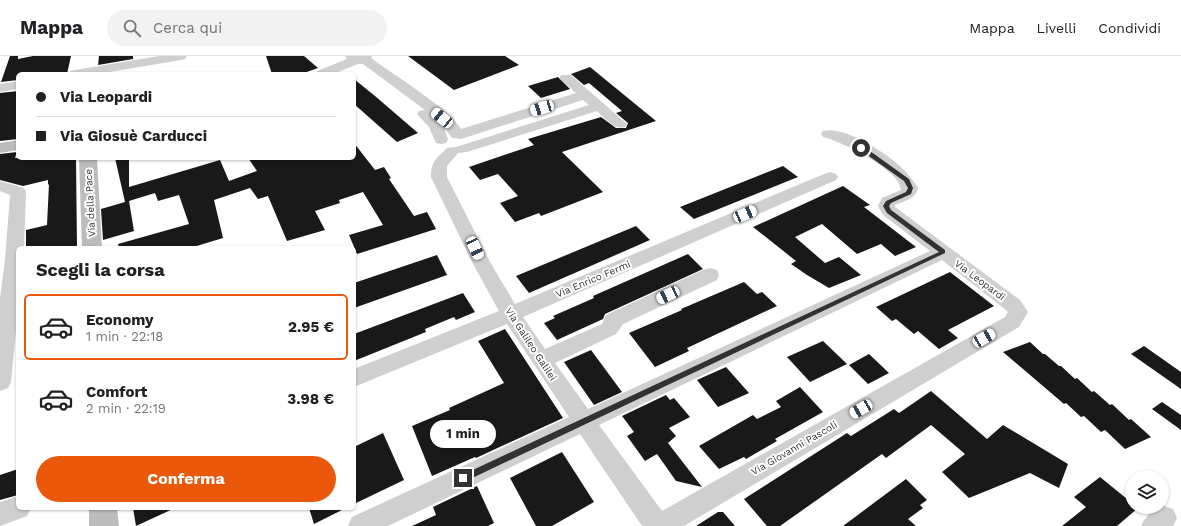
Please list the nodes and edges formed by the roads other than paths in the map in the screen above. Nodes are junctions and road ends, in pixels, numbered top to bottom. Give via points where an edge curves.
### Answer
1 (181, 56) edge
2 (359, 57) edge
3 (80, 71) edge
4 (326, 72) edge
5 (566, 78) dead end
6 (16, 84) edge
7 (0, 88) edge
8 (585, 95) junction
9 (599, 106) junction
10 (620, 124) dead end
11 (828, 134) dead end
12 (455, 142) junction
13 (16, 145) edge
14 (0, 148) edge
15 (88, 160) edge
16 (830, 177) dead end
17 (0, 186) edge
18 (92, 246) edge
19 (943, 252) junction
20 (710, 275) dead end
21 (511, 314) junction
22 (1012, 322) joint
23 (541, 360) junction
24 (356, 377) edge
25 (0, 382) edge
26 (584, 421) junction
27 (16, 509) edge
28 (103, 510) edge
29 (0, 514) edge
30 (104, 526) edge
31 (361, 526) edge
32 (659, 526) edge

1 - 3 street
2 - 4 street
2 - 12 street via 358,64 432,120 439,130
5 - 8 street
6 - 7 street
8 - 9 street
8 - 12 street, Via Galileo Galilei via 470,131
9 - 10 street
9 - 12 street
11 - 19 street, Via Leopardi via 842,137 870,153 907,180 909,193 888,202 886,206 889,211
12 - 21 street, Via Galileo Galilei via 439,165 439,177 481,262
13 - 14 main road
15 - 18 main road, Via della Pace
16 - 21 street, Via Enrico Fermi
17 - 25 street via 18,192 14,260
19 - 22 street, Via Leopardi via 1013,306 1018,312
19 - 26 street
20 - 23 street via 613,320 609,329
21 - 23 street, Via Galileo Galilei
21 - 24 street, Via Enrico Fermi
22 - 32 street, Via Giovanni Pascoli
23 - 26 street, Via Galileo Galilei
26 - 31 street
26 - 32 street, Via Galileo Galilei
27 - 29 street
28 - 30 main road

